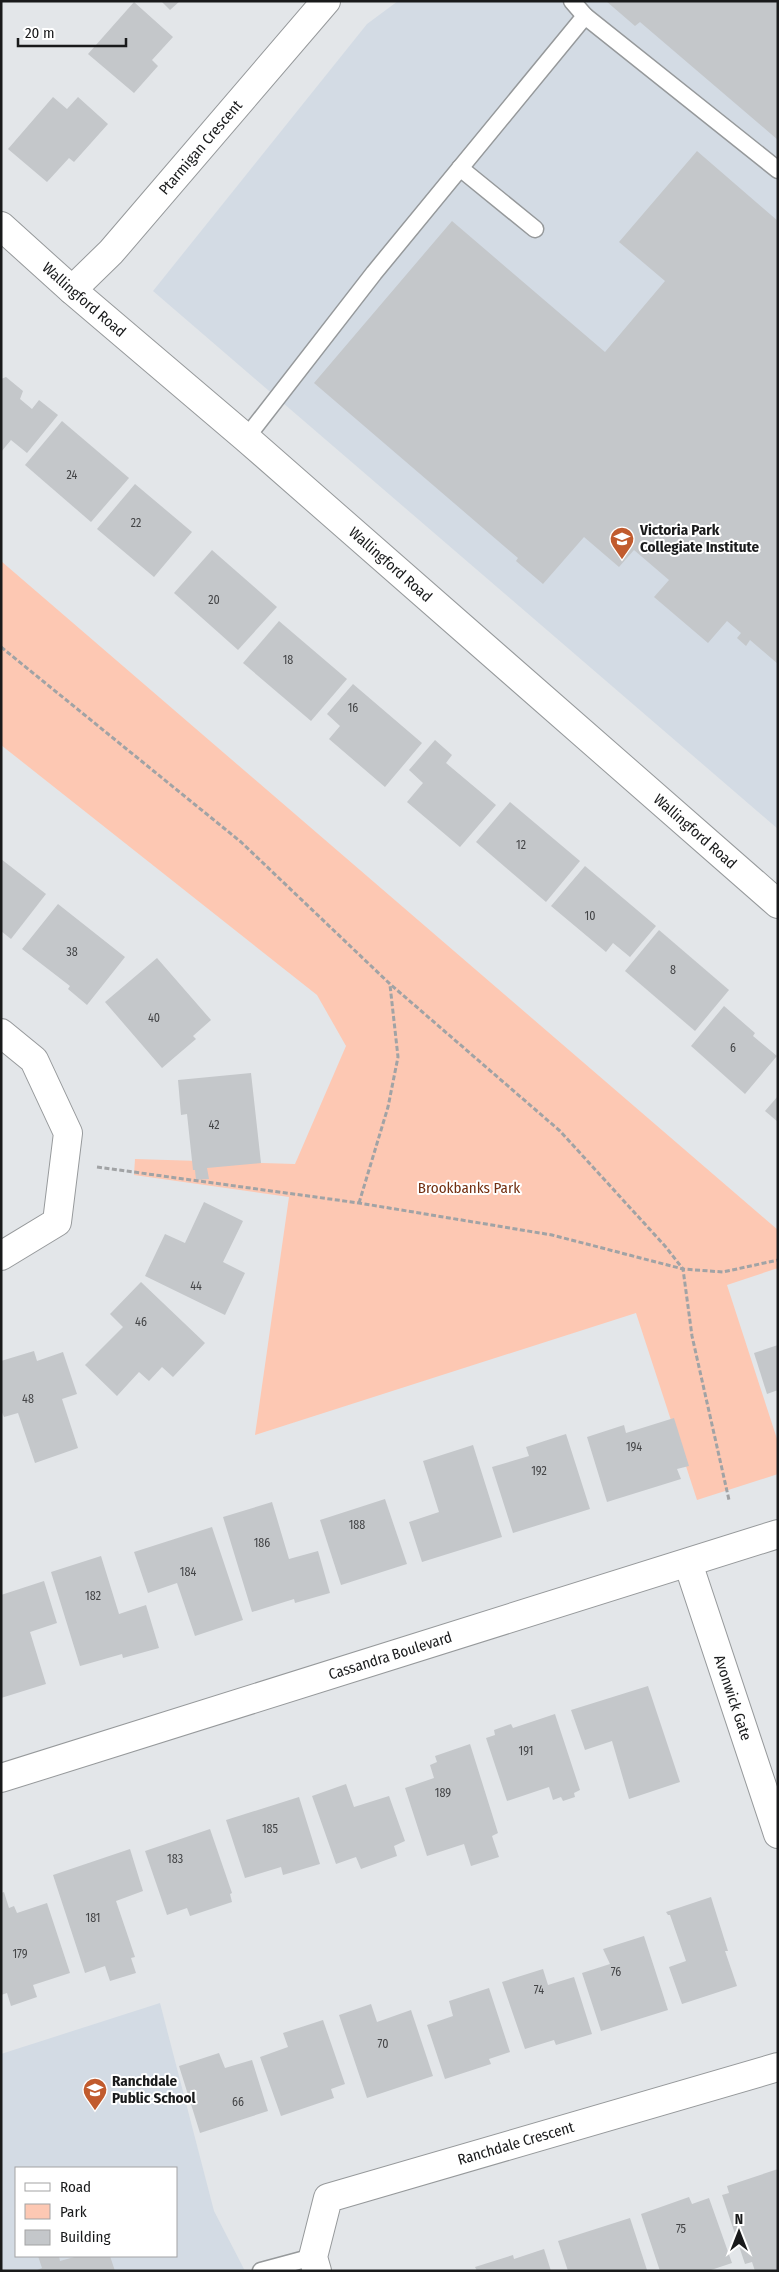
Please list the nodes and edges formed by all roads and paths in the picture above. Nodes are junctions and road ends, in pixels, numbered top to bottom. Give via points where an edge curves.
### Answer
1 (326, 1) edge
2 (572, 1) edge
3 (585, 16) junction
4 (460, 168) junction
5 (778, 170) edge
6 (1, 226) edge
7 (535, 229) dead end
8 (72, 290) junction
9 (246, 438) junction
10 (1, 647) edge
11 (778, 904) edge
12 (390, 984) junction
13 (1, 1033) edge
14 (64, 1162) junction
15 (359, 1203) junction
16 (1, 1256) edge
17 (778, 1260) edge
18 (683, 1270) junction
19 (729, 1500) dead end
20 (778, 1534) edge
21 (688, 1563) junction
22 (1, 1778) edge
23 (777, 1828) edge
24 (778, 2067) edge
25 (315, 2264) edge
26 (261, 2271) edge

1 - 8 street, Ptarmigan Crescent via 111,252
2 - 3 lane
3 - 4 lane
3 - 5 lane
4 - 7 lane
4 - 9 lane
6 - 8 street, Wallingford Road
8 - 9 street, Wallingford Road
9 - 11 street, Wallingford Road
10 - 12 path via 241,842
12 - 15 path via 398,1057 388,1107
12 - 18 path via 560,1131
13 - 14 street via 34,1060 68,1134
14 - 15 path
14 - 16 street via 57,1222
15 - 18 path via 552,1236
17 - 18 path via 723,1272
18 - 19 path via 692,1336
20 - 21 street, Cassandra Boulevard
21 - 22 street, Cassandra Boulevard
21 - 23 street, Avonwick Gate
24 - 25 street, Ranchdale Crescent via 328,2198
25 - 26 lane

